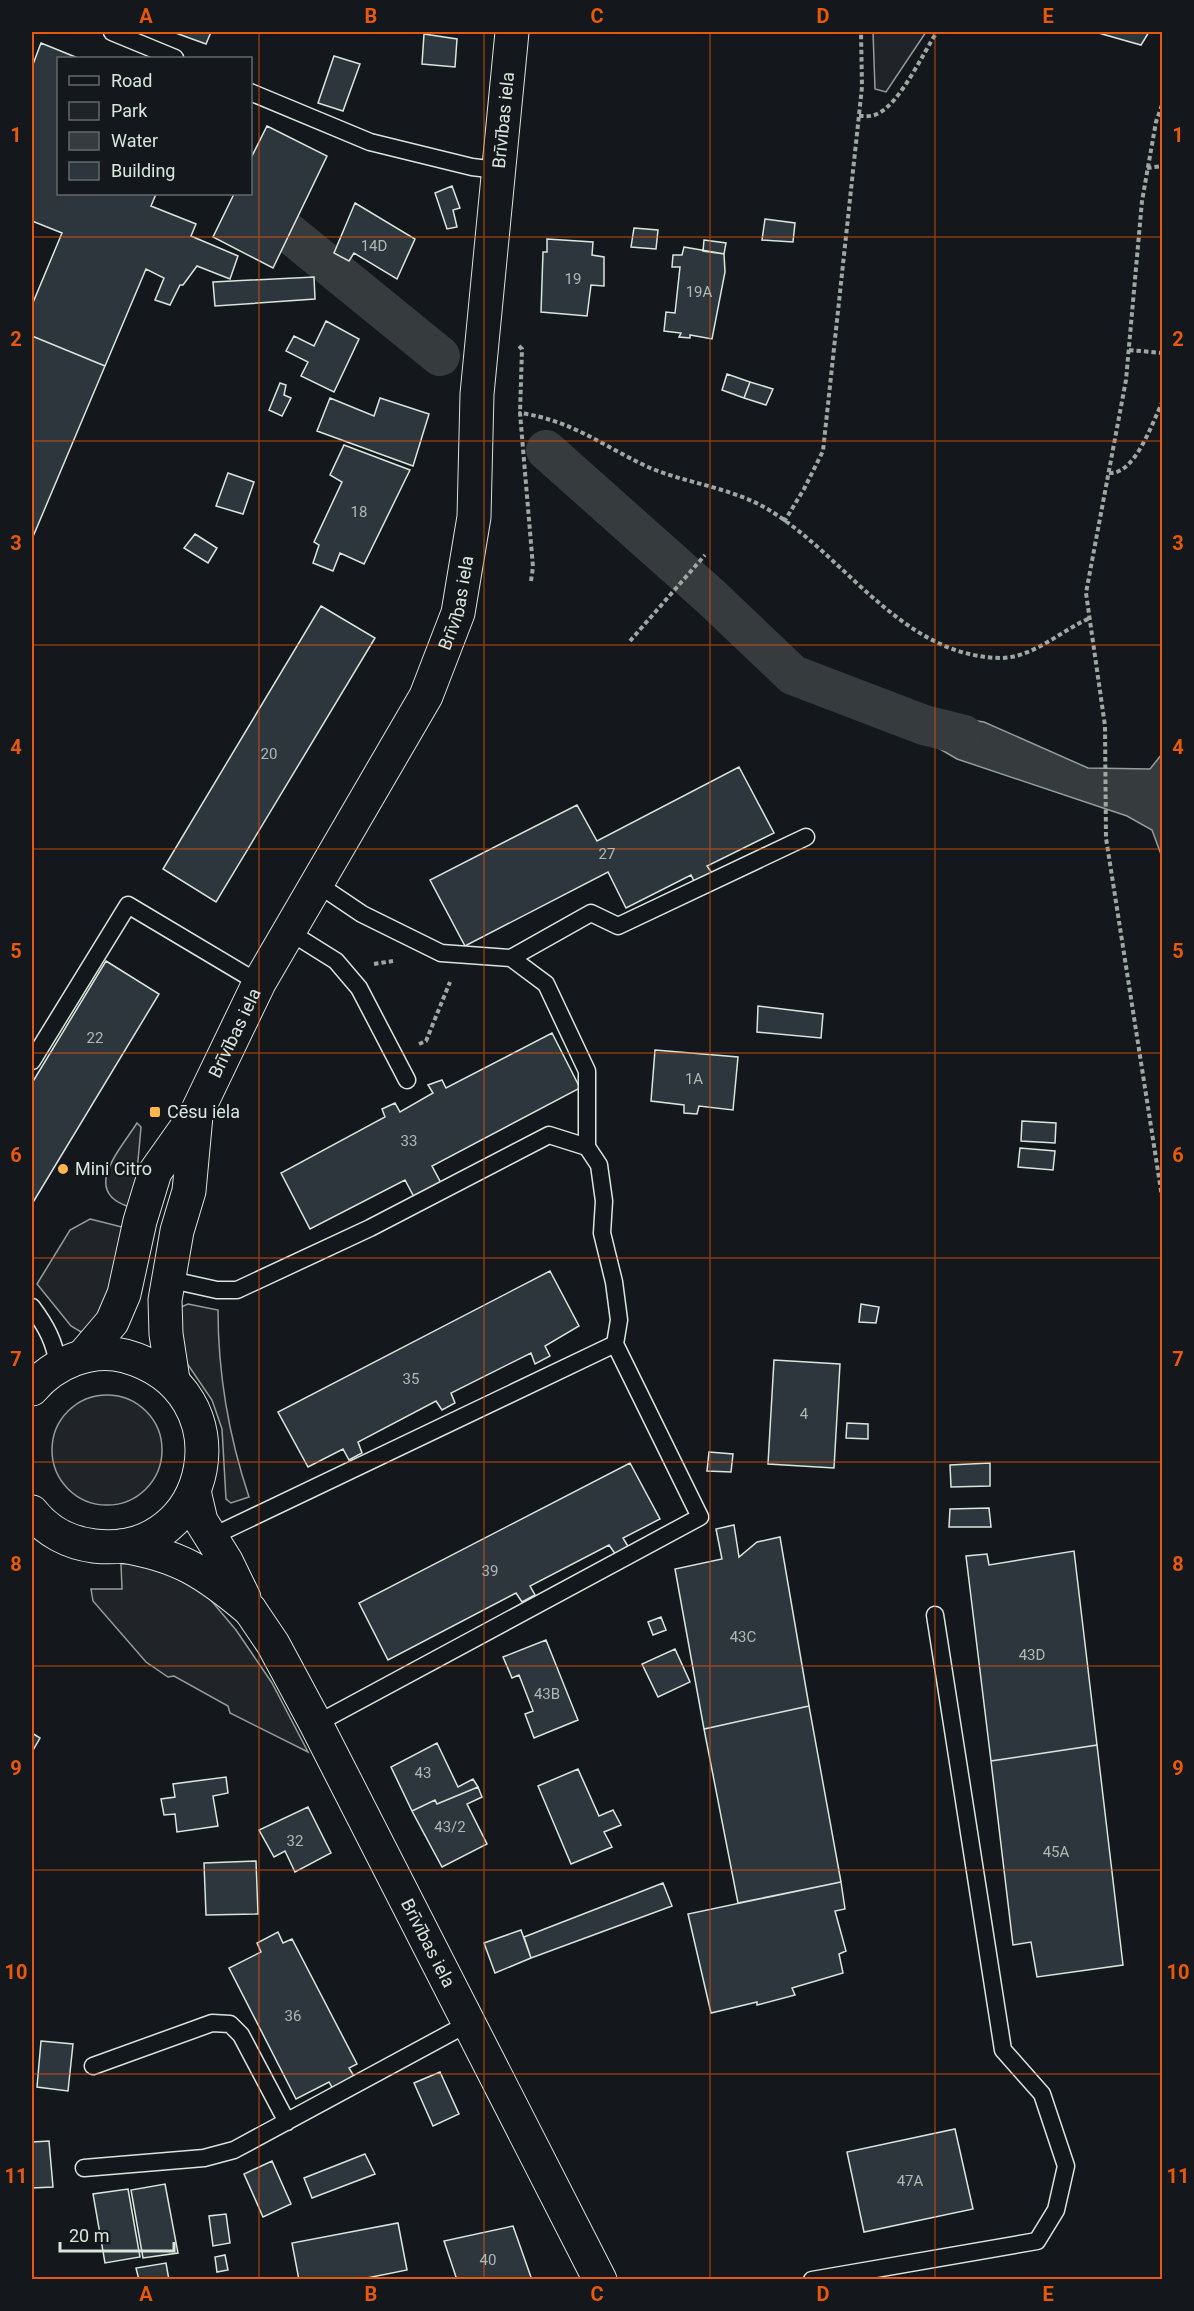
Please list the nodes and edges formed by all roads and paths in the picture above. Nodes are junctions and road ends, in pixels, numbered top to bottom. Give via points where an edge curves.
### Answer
1 (112, 32) edge
2 (512, 32) edge
3 (861, 32) edge
4 (937, 32) edge
5 (172, 57) edge
6 (252, 93) edge
7 (1162, 105) edge
8 (859, 116) junction
9 (1162, 166) edge
10 (1148, 168) junction
11 (497, 170) junction
12 (1129, 350) junction
13 (1162, 353) edge
14 (521, 379) dead end
15 (1162, 403) edge
16 (520, 413) junction
17 (1109, 473) junction
18 (784, 522) junction
19 (705, 555) dead end
20 (531, 581) dead end
21 (1090, 618) junction
22 (630, 641) dead end
23 (806, 837) dead end
24 (316, 884) junction
25 (288, 931) junction
26 (461, 956) junction
27 (511, 958) junction
28 (259, 983) junction
29 (394, 1056) junction
30 (32, 1061) edge
31 (407, 1080) dead end
32 (196, 1114) junction
33 (587, 1147) junction
34 (1162, 1197) edge
35 (167, 1279) junction
36 (32, 1307) edge
37 (615, 1344) junction
38 (70, 1361) junction
39 (173, 1380) junction
40 (32, 1389) edge
41 (194, 1491) junction
42 (32, 1512) edge
43 (210, 1538) junction
44 (69, 1540) junction
45 (121, 1546) junction
46 (32, 1547) edge
47 (250, 1610) junction
48 (935, 1616) dead end
49 (316, 1724) junction
50 (469, 2023) junction
51 (93, 2066) dead end
52 (286, 2122) junction
53 (84, 2168) dead end
54 (600, 2280) edge
55 (812, 2280) edge

1 - 5 lane
2 - 11 main road, Brīvības iela
3 - 8 path
4 - 8 path via 885,110 875,116
6 - 11 lane via 370,142
7 - 10 path
8 - 18 path via 823,452
9 - 10 path
10 - 12 path
11 - 24 main road, Brīvības iela via 477,394 474,517 458,613 426,696
12 - 13 path
12 - 17 path
14 - 16 path
15 - 17 path via 1132,461 1119,472
16 - 18 path via 577,428 649,467 750,500
16 - 20 path
17 - 21 path via 1086,593
18 - 21 path via 817,545 894,614 931,640 964,652 1000,658 1022,655
19 - 22 path
21 - 34 path via 1105,726 1106,838
23 - 27 lane via 618,926 591,913
24 - 25 main road, Brīvības iela
24 - 26 lane via 362,915 441,953
25 - 28 main road, Brīvības iela
25 - 29 lane via 336,961 359,988
26 - 27 lane
26 - 29 path via 426,1041
27 - 33 lane via 546,984 587,1071
28 - 30 lane via 128,905
28 - 32 main road, Brīvības iela
29 - 31 lane
32 - 35 main road via 189,1191
32 - 38 main road via 155,1172 124,1294 112,1322
33 - 35 lane via 549,1135 370,1228 237,1290 217,1290
33 - 37 lane via 599,1165 604,1201 602,1233 619,1320
35 - 39 main road via 166,1334
36 - 38 lane
37 - 43 lane
37 - 49 lane via 700,1517
38 - 39 main road via 115,1354 147,1362
38 - 40 main road
39 - 41 main road via 191,1404 201,1432 202,1462
41 - 43 main road via 201,1521
41 - 45 main road via 165,1528 144,1540
42 - 44 main road via 52,1531
43 - 47 main road
44 - 45 main road
44 - 46 main road
45 - 47 main road via 178,1560 210,1577
47 - 49 main road, Brīvības iela
48 - 55 lane via 1003,2050 1042,2094 1066,2166 1056,2210 1037,2241
49 - 50 main road, Brīvības iela
50 - 52 lane
50 - 54 main road, Brīvības iela
51 - 52 lane via 212,2023 230,2024 241,2035
52 - 53 lane via 234,2150 204,2158

